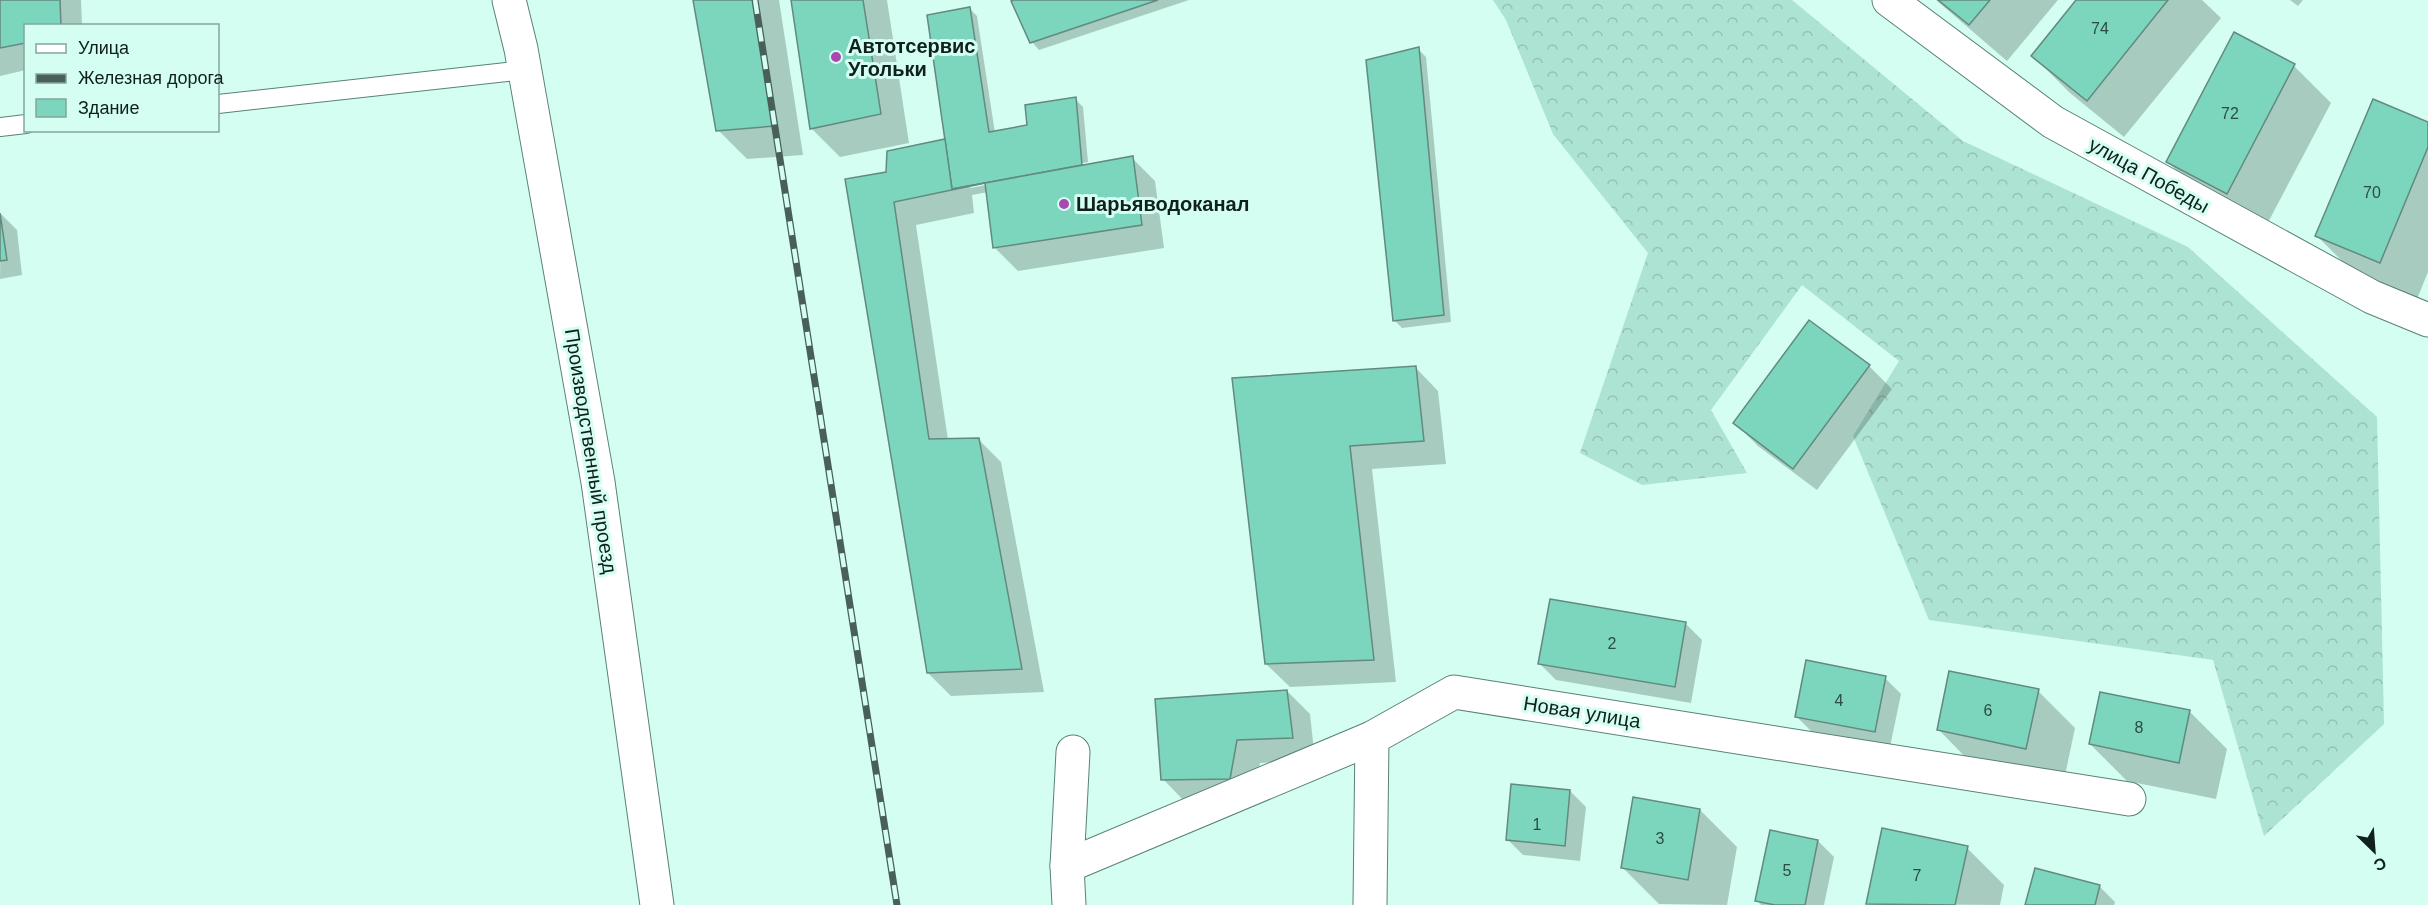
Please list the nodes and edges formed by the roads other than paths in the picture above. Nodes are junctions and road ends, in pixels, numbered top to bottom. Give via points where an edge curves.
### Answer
1 (509, 0) edge
2 (1889, 0) edge
3 (525, 70) junction
4 (219, 104) edge
5 (24, 124) edge
6 (0, 127) edge
7 (2428, 320) edge
8 (1372, 738) junction
9 (1073, 752) dead end
10 (2129, 799) dead end
11 (1067, 866) junction
12 (657, 905) edge
13 (1070, 905) edge
14 (1370, 905) edge

1 - 3 street, Производственный проезд
2 - 7 street, улица Победы via 2053,123 2372,297
3 - 4 lane
3 - 12 street, Производственный проезд via 598,482
5 - 6 lane
8 - 10 street, Новая улица via 1454,692
8 - 11 street, Новая улица
8 - 14 street
9 - 11 street
11 - 13 street

